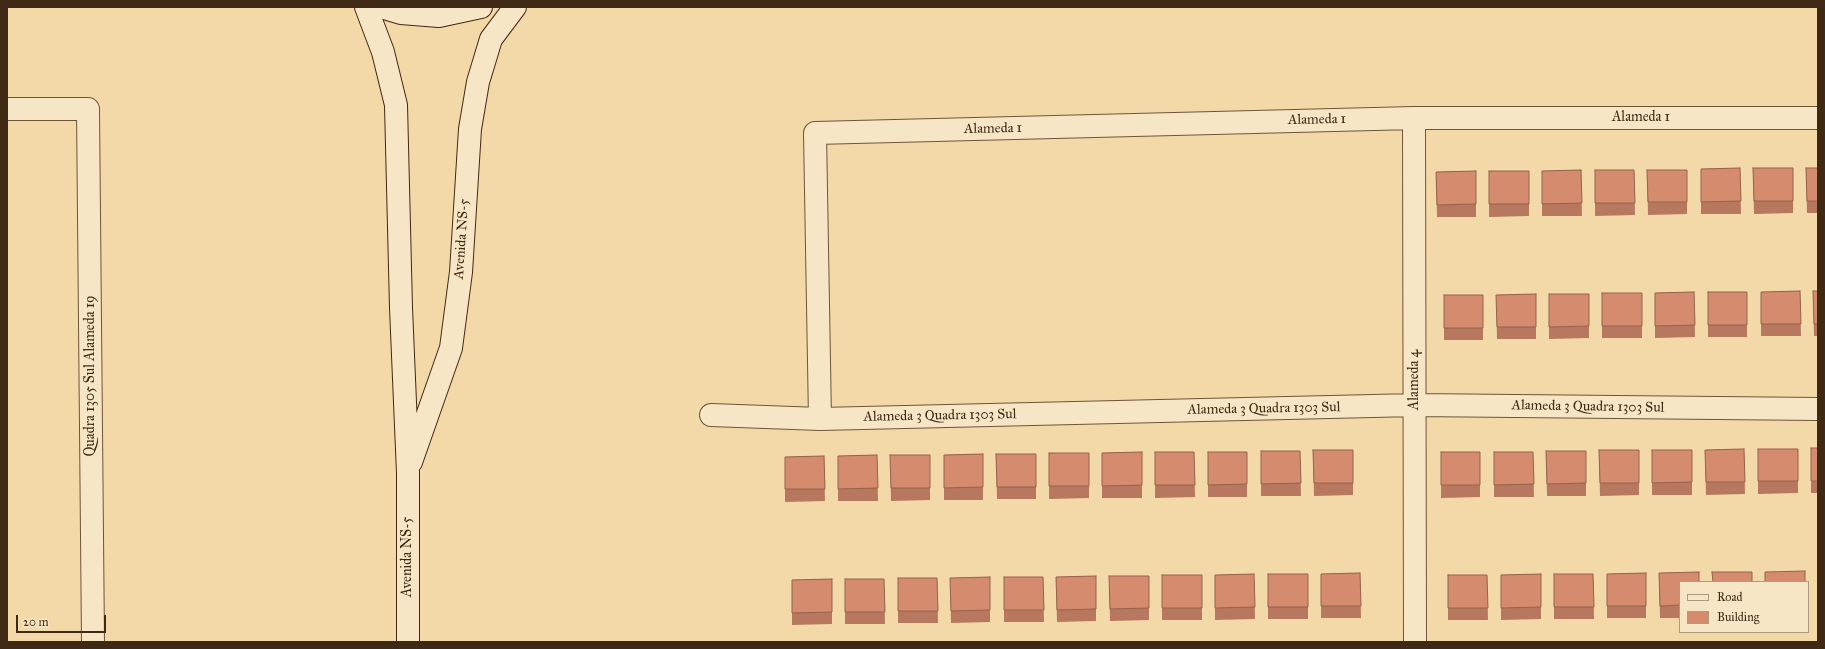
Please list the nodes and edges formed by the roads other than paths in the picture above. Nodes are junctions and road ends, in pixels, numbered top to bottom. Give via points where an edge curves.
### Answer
1 (366, 7) edge
2 (381, 7) edge
3 (481, 7) edge
4 (515, 7) edge
5 (7, 109) edge
6 (1414, 118) junction
7 (1818, 118) edge
8 (1415, 405) junction
9 (1818, 409) edge
10 (710, 415) dead end
11 (820, 419) junction
12 (408, 473) junction
13 (93, 642) edge
14 (408, 642) edge
15 (1415, 642) edge

1 - 12 street, Avenida NS-5 via 384,52 396,105
2 - 3 street via 401,13 439,16
4 - 12 street, Avenida NS-5 via 491,39 478,82 470,129 461,272 451,348
5 - 13 street, Quadra 1305 Sul Alameda 19 via 88,109
6 - 7 street, Alameda 1
6 - 8 street, Alameda 4
6 - 11 street, Alameda 1 via 816,133
8 - 9 street, Alameda 3 Quadra 1303 Sul
8 - 11 street, Alameda 3 Quadra 1303 Sul
8 - 15 street, Alameda 4
10 - 11 street, Alameda 3 Quadra 1303 Sul
12 - 14 street, Avenida NS-5

